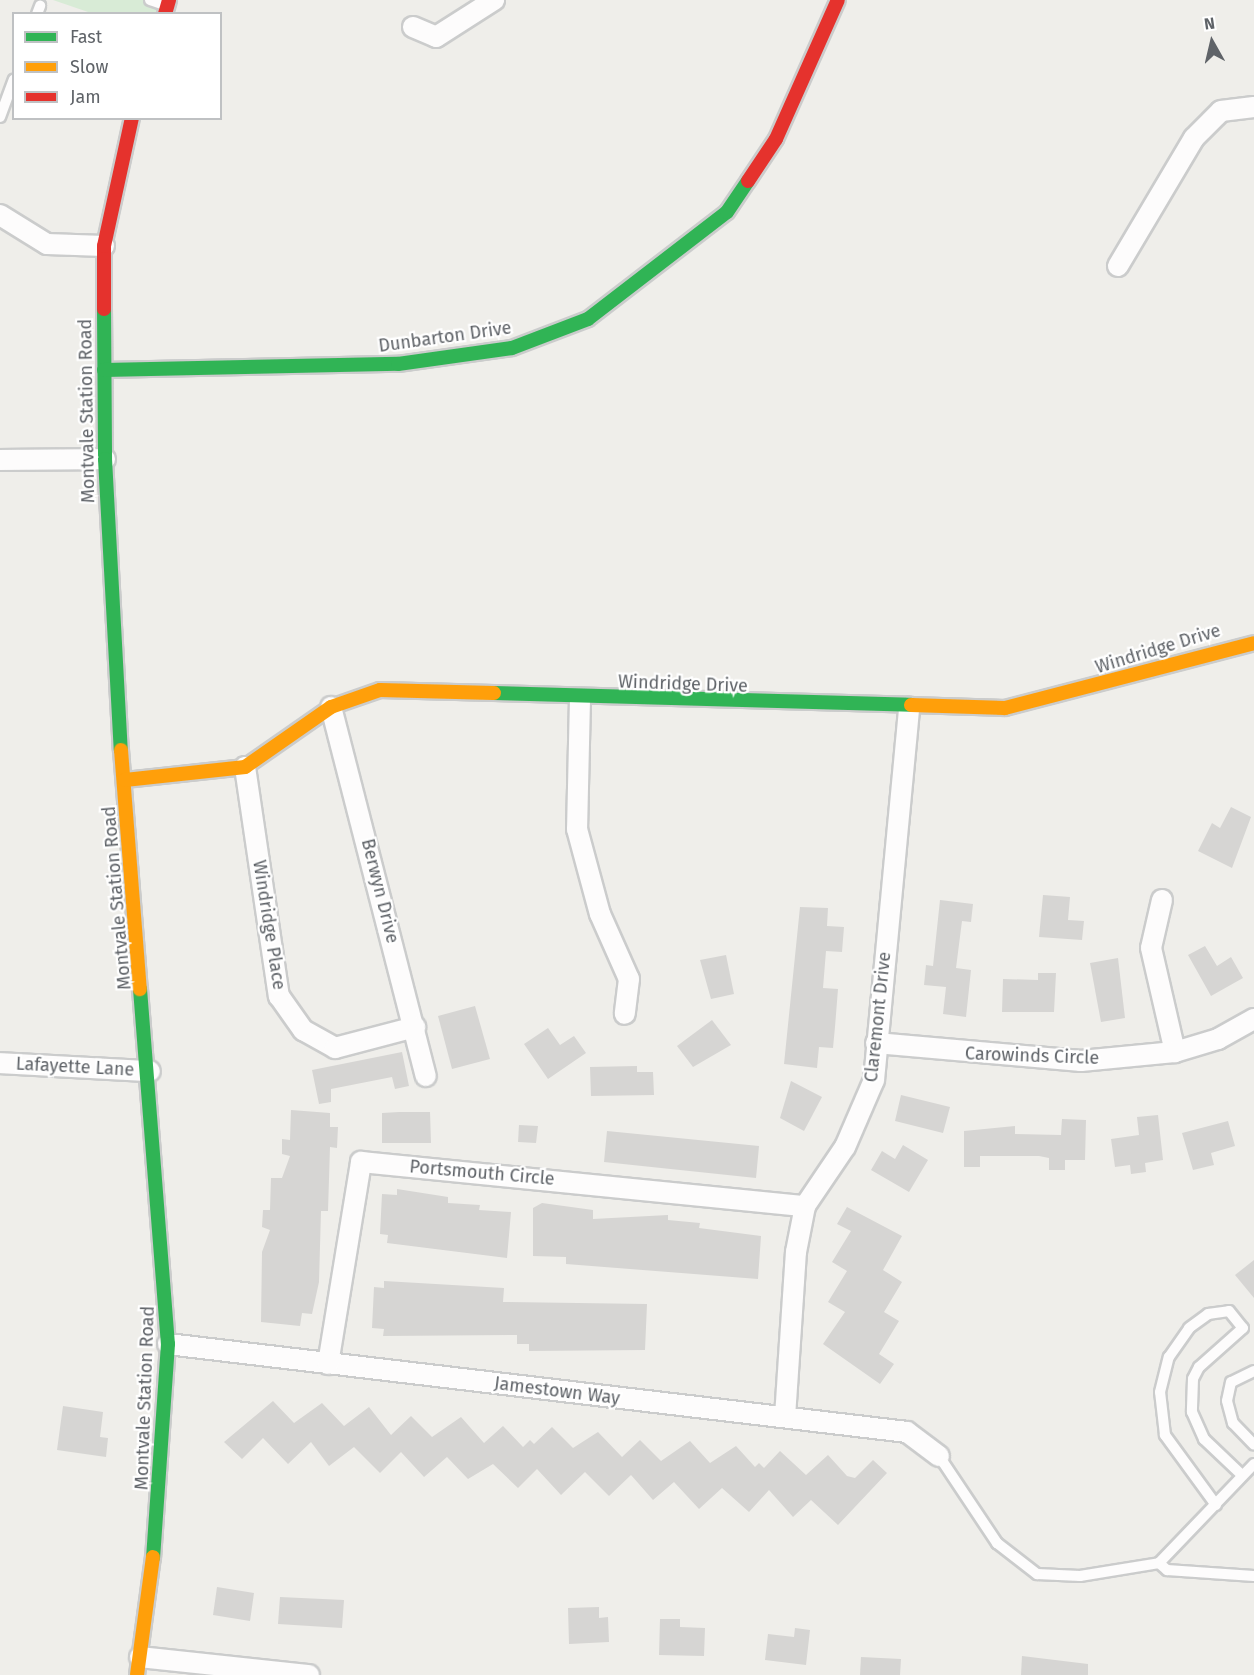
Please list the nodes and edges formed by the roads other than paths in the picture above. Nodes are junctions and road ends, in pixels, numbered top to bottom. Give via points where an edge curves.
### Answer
1 (150, 0) edge
2 (494, 0) edge
3 (838, 0) edge
4 (167, 7) edge
5 (413, 27) dead end
6 (12, 84) edge
7 (1254, 107) edge
8 (0, 117) edge
9 (132, 120) edge
10 (0, 216) edge
11 (104, 246) junction
12 (1118, 266) dead end
13 (104, 370) junction
14 (105, 459) junction
15 (0, 460) edge
16 (1254, 643) edge
17 (580, 699) junction
18 (331, 707) junction
19 (909, 708) junction
20 (245, 767) junction
21 (125, 780) junction
22 (1162, 900) dead end
23 (625, 1014) dead end
24 (1254, 1019) edge
25 (415, 1027) junction
26 (876, 1043) junction
27 (1175, 1052) junction
28 (0, 1063) edge
29 (150, 1071) junction
30 (426, 1076) dead end
31 (805, 1206) junction
32 (168, 1344) junction
33 (328, 1364) junction
34 (1254, 1371) edge
35 (785, 1417) junction
36 (1254, 1445) edge
37 (939, 1456) joint
38 (1254, 1464) edge
39 (1242, 1475) junction
40 (1216, 1505) junction
41 (1159, 1563) junction
42 (1254, 1576) edge
43 (139, 1666) edge
44 (309, 1675) edge

1 - 4 lane
2 - 5 street via 436,37
3 - 13 street, Dunbarton Drive via 776,139 727,212 588,320 512,348 398,364
6 - 8 lane
7 - 12 street via 1221,111 1194,138
9 - 11 street, Montvale Station Road
10 - 11 street via 47,244
11 - 13 street, Montvale Station Road
13 - 14 street, Montvale Station Road
14 - 15 street
14 - 21 street, Montvale Station Road
16 - 19 street, Windridge Drive via 1005,708
17 - 18 street, Windridge Drive via 380,690
17 - 19 street, Windridge Drive
17 - 23 street via 577,829 600,914 629,979
18 - 20 street, Windridge Drive
18 - 25 street, Berwyn Drive
19 - 26 street, Claremont Drive
20 - 21 street, Windridge Drive
20 - 25 street, Windridge Place via 279,996 303,1030 335,1048
21 - 29 street, Montvale Station Road
22 - 27 street via 1151,948
24 - 27 street, Carowinds Circle via 1218,1039
25 - 30 street, Berwyn Drive
26 - 27 street, Carowinds Circle via 1070,1061
26 - 31 street, Claremont Drive via 874,1080 863,1108
28 - 29 street, Lafayette Lane
29 - 32 street, Montvale Station Road
31 - 33 street, Portsmouth Circle via 361,1162
31 - 35 street, Claremont Drive via 796,1252
32 - 33 street, Jamestown Way
32 - 43 street, Montvale Station Road via 158,1517
33 - 35 street, Jamestown Way
34 - 36 lane via 1231,1382 1227,1401 1233,1423
35 - 37 street, Jamestown Way via 906,1432
37 - 41 lane via 998,1543 1036,1574 1080,1576
38 - 39 lane
39 - 40 lane
39 - 40 lane via 1204,1439 1192,1412 1193,1379 1199,1368 1243,1328 1229,1311 1208,1314 1189,1328 1169,1357 1160,1392 1165,1435
40 - 41 lane
41 - 42 lane via 1167,1570
43 - 44 street

